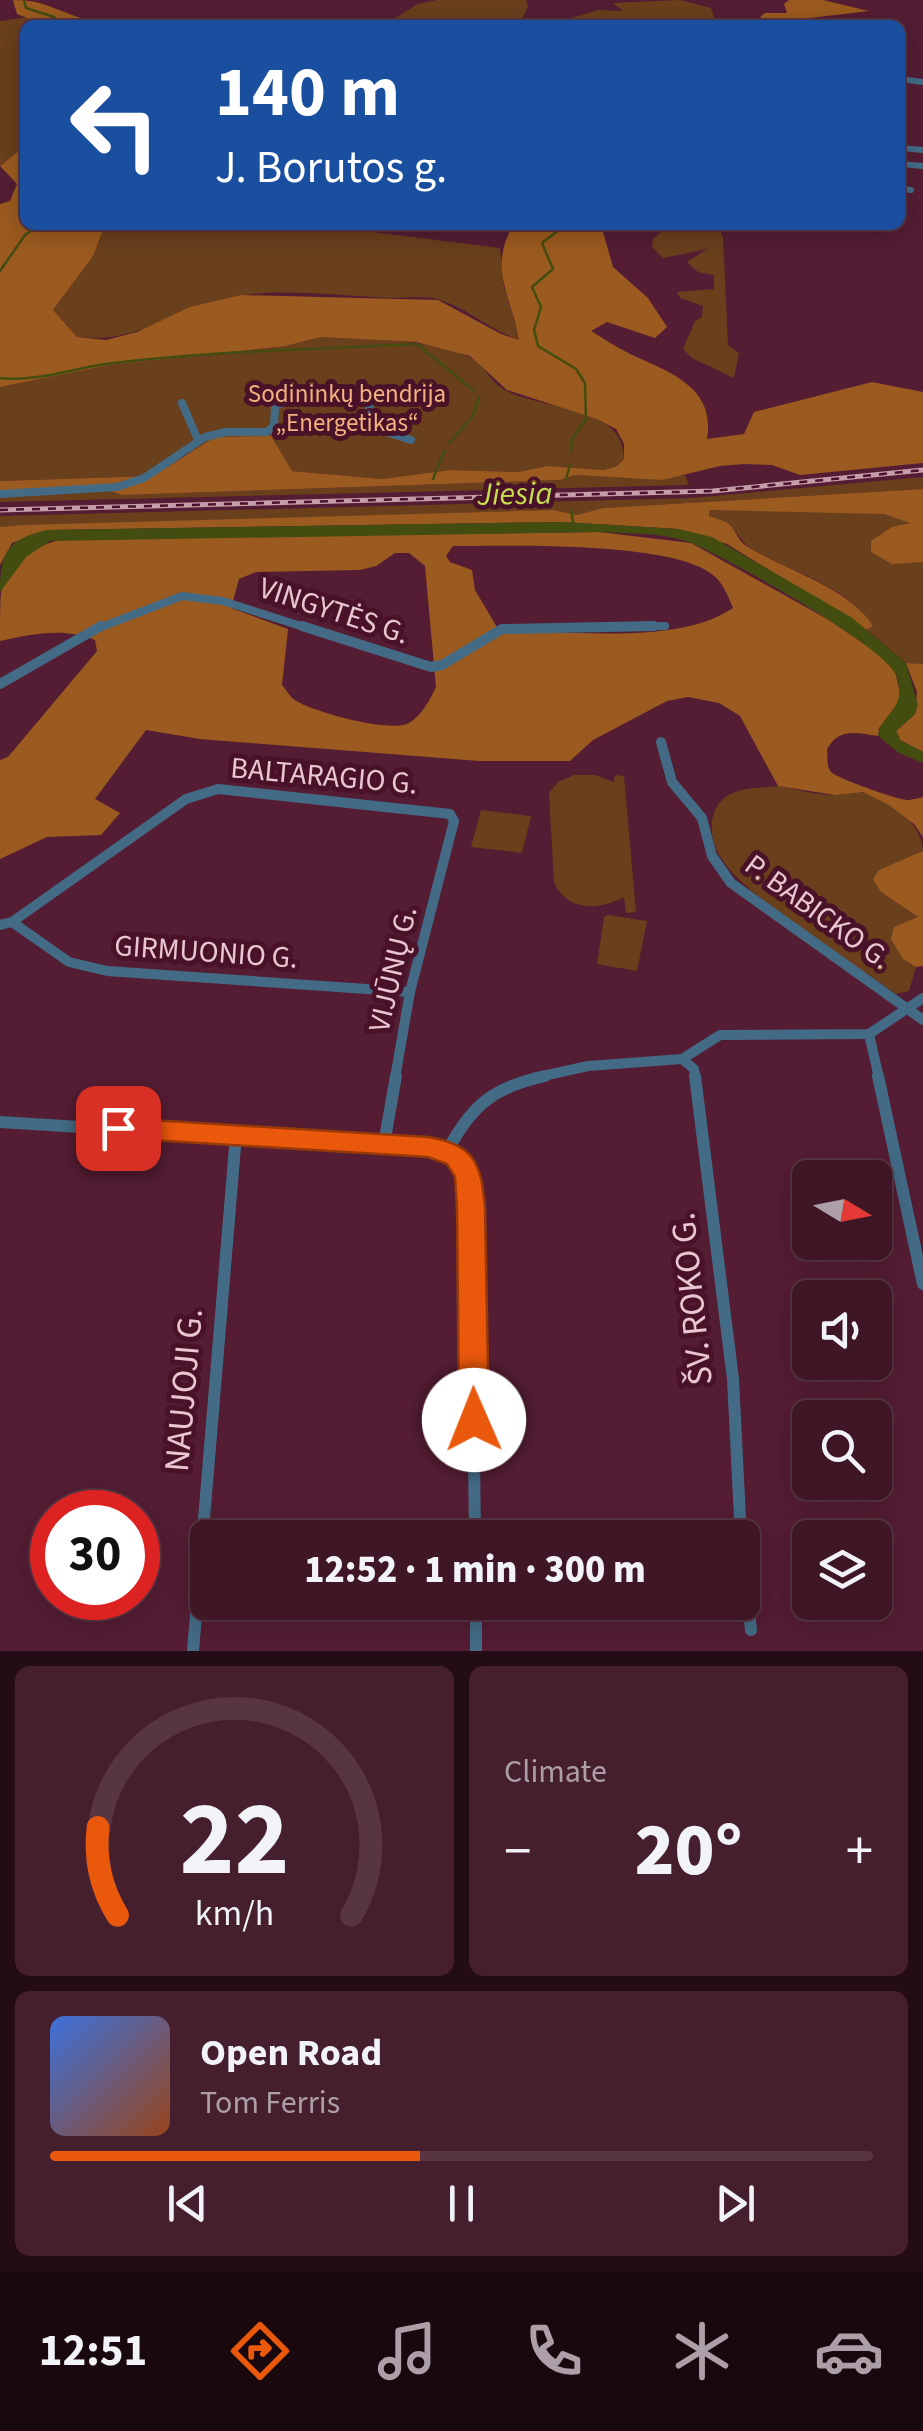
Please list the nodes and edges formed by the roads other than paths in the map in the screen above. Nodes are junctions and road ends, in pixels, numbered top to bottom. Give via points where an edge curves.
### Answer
1 (905, 189) edge
2 (911, 190) dead end
3 (182, 404) dead end
4 (198, 440) junction
5 (411, 440) dead end
6 (0, 494) edge
7 (665, 626) dead end
8 (0, 684) edge
9 (661, 742) dead end
10 (444, 813) joint
11 (6, 923) edge
12 (410, 992) junction
13 (923, 998) edge
14 (906, 1008) junction
15 (923, 1020) edge
16 (869, 1034) junction
17 (682, 1060) junction
18 (0, 1122) edge
19 (236, 1134) junction
20 (384, 1144) junction
21 (448, 1150) junction
22 (923, 1284) edge
23 (475, 1520) edge
24 (740, 1520) edge
25 (476, 1620) edge
26 (750, 1620) edge
27 (751, 1630) dead end
28 (193, 1651) edge
29 (476, 1651) edge

1 - 2 street
3 - 4 street
4 - 5 street via 267,432 282,402 350,399 366,402 378,431
4 - 6 street via 126,485
7 - 8 street, VINGYTĖS G. via 502,629 431,667 223,601 182,596 107,623
9 - 14 street, P. BABICKO G. via 672,782 702,818 718,868
10 - 11 street, BALTARAGIO G. via 218,790 186,799
10 - 12 street, VIJŪNŲ G. via 454,821
11 - 12 street, GIRMUONIO G. via 69,962 107,971
12 - 20 street, VIJŪNŲ G.
13 - 14 street
14 - 15 street, P. BABICKO G.
14 - 16 street, P. BABICKO G.
16 - 17 street via 720,1035
16 - 22 street
17 - 21 street via 588,1066 522,1082 476,1107
17 - 24 street, ŠV. ROKO G. via 694,1068 707,1166 733,1379
18 - 19 street
19 - 20 street
19 - 28 street, NAUJOJI G.
20 - 21 street
21 - 23 street via 468,1176 471,1208
25 - 29 street
26 - 27 street

